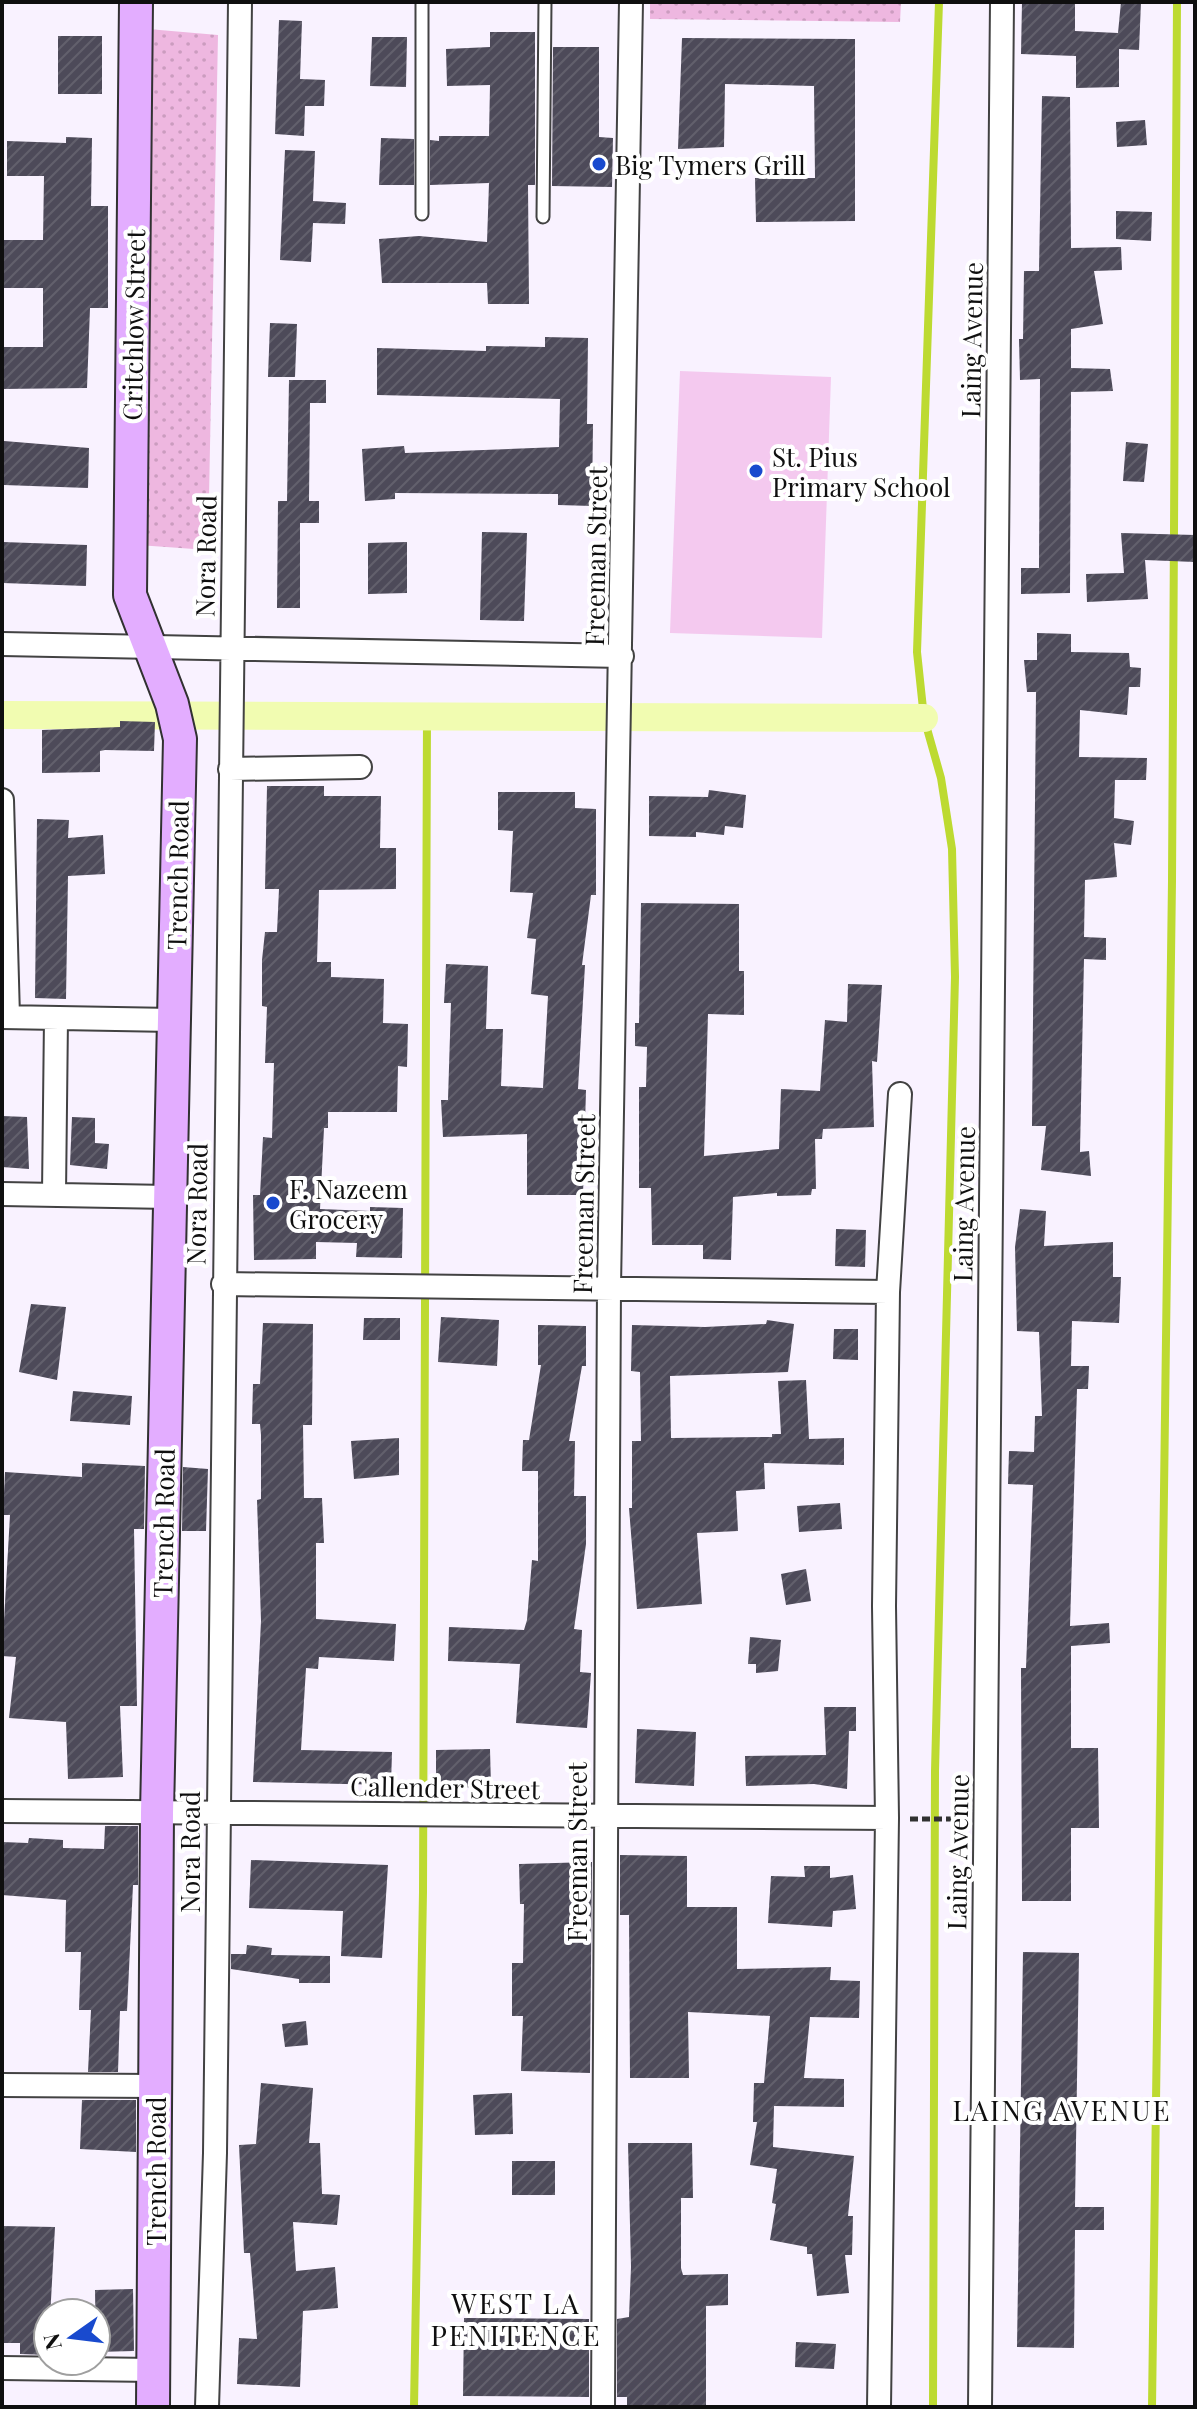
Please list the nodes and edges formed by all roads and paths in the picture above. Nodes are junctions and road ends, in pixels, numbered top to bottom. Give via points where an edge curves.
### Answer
1 (136, 2) edge
2 (240, 2) edge
3 (422, 2) edge
4 (545, 2) edge
5 (631, 2) edge
6 (1002, 2) edge
7 (422, 214) dead end
8 (543, 217) dead end
9 (2, 644) edge
10 (147, 646) junction
11 (232, 649) junction
12 (622, 656) junction
13 (360, 767) dead end
14 (230, 769) junction
15 (2, 800) edge
16 (5, 1017) edge
17 (56, 1018) junction
18 (173, 1020) junction
19 (900, 1094) dead end
20 (54, 1193) junction
21 (2, 1194) edge
22 (169, 1197) junction
23 (223, 1284) junction
24 (609, 1287) junction
25 (888, 1292) junction
26 (2, 1811) edge
27 (157, 1813) junction
28 (217, 1813) junction
29 (604, 1817) junction
30 (887, 1818) junction
31 (915, 1819) dead end
32 (959, 1819) dead end
33 (2, 2085) edge
34 (155, 2086) junction
35 (2, 2368) edge
36 (154, 2370) junction
37 (153, 2407) edge
38 (207, 2407) edge
39 (603, 2407) edge
40 (879, 2407) edge
41 (980, 2407) edge

1 - 10 street, Critchlow Street via 130,595
2 - 11 street, Nora Road
3 - 7 lane
4 - 8 lane
5 - 12 street, Freeman Street
6 - 41 street, Laing Avenue
9 - 10 street
10 - 11 street
10 - 18 street, Trench Road via 172,704 180,739
11 - 12 street
11 - 14 street, Nora Road
12 - 24 street, Freeman Street
13 - 14 street
14 - 23 street, Nora Road
15 - 16 street
16 - 17 street
17 - 18 street
17 - 20 street
18 - 22 street, Trench Road
19 - 25 street
20 - 21 street
20 - 22 street
22 - 27 street, Trench Road
23 - 24 street
23 - 28 street, Nora Road
24 - 25 street
24 - 29 street, Freeman Street
25 - 30 street
26 - 27 street, Callender Street
27 - 28 street, Callender Street
27 - 34 street, Trench Road
28 - 29 street, Callender Street
28 - 38 street, Nora Road
29 - 30 street, Callender Street
29 - 39 street, Freeman Street
30 - 40 street
31 - 32 path
33 - 34 street
34 - 36 street, Trench Road
35 - 36 street
36 - 37 street, Trench Road

